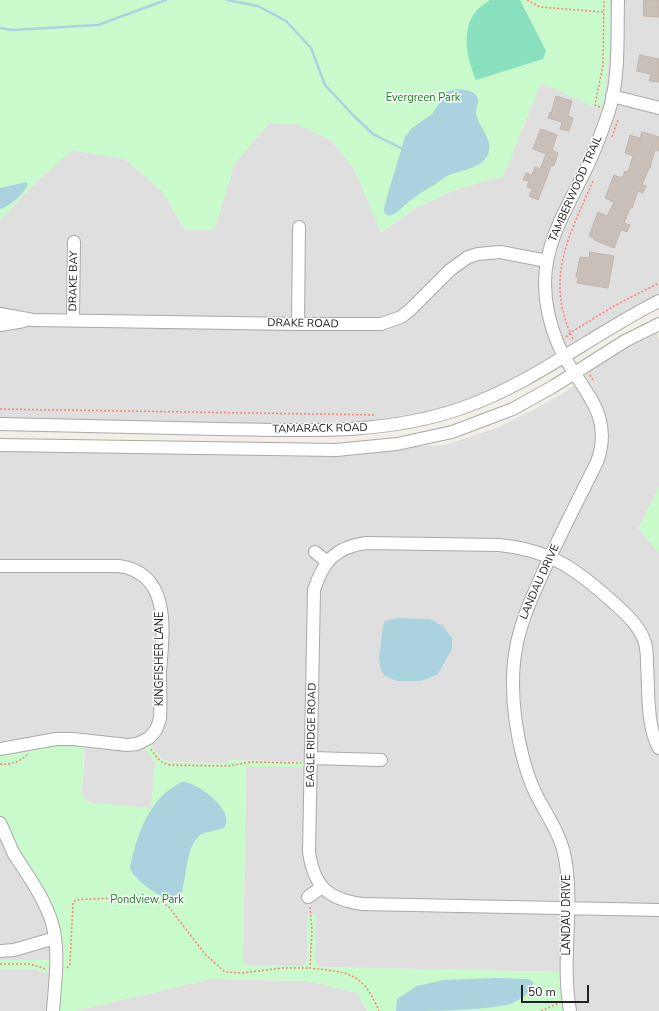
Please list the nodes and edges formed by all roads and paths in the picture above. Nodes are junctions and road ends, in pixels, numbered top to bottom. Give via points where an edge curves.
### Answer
1 (527, 0) edge
2 (604, 0) edge
3 (618, 0) edge
4 (604, 12) junction
5 (612, 96) junction
6 (595, 105) dead end
7 (659, 108) edge
8 (618, 119) dead end
9 (612, 137) dead end
10 (594, 179) dead end
11 (299, 228) dead end
12 (74, 242) dead end
13 (547, 261) junction
14 (659, 283) edge
15 (659, 301) edge
16 (0, 314) edge
17 (33, 320) junction
18 (73, 320) junction
19 (298, 324) junction
20 (659, 324) edge
21 (0, 326) edge
22 (570, 333) junction
23 (558, 344) junction
24 (565, 357) junction
25 (575, 373) junction
26 (0, 409) edge
27 (376, 415) dead end
28 (0, 424) edge
29 (0, 445) edge
30 (315, 552) dead end
31 (550, 557) junction
32 (327, 562) junction
33 (0, 566) edge
34 (145, 740) junction
35 (659, 748) edge
36 (0, 749) edge
37 (30, 752) dead end
38 (381, 760) dead end
39 (311, 761) junction
40 (0, 764) edge
41 (0, 824) edge
42 (322, 887) junction
43 (308, 897) joint
44 (569, 908) junction
45 (659, 910) edge
46 (55, 938) junction
47 (0, 951) edge
48 (0, 964) edge
49 (310, 968) junction
50 (47, 969) dead end
51 (64, 969) dead end
52 (561, 1002) dead end
53 (53, 1011) edge
54 (379, 1011) edge
55 (540, 1011) edge
56 (570, 1011) edge

1 - 4 path via 540,7
2 - 4 path
3 - 5 street, TAMBERWOOD TRAIL via 616,67
4 - 6 path via 602,65
5 - 7 street
5 - 13 street, TAMBERWOOD TRAIL via 597,145 557,227
8 - 9 path
10 - 22 path via 568,240 561,264 559,281 562,310
11 - 19 street
12 - 18 street, DRAKE BAY
13 - 19 street, DRAKE ROAD via 500,252 478,254 458,264 410,310 391,321 371,325
13 - 23 street, TAMBERWOOD TRAIL via 546,299
14 - 22 path
15 - 24 street, TAMARACK ROAD via 609,328
16 - 17 street, DRAKE ROAD
17 - 18 street, DRAKE ROAD
17 - 21 street, DRAKE ROAD
18 - 19 street, DRAKE ROAD
20 - 25 street, TAMARACK ROAD via 625,341
22 - 23 path
23 - 24 street, TAMBERWOOD TRAIL
24 - 25 street, TAMBERWOOD TRAIL
24 - 28 street, TAMARACK ROAD via 508,389 469,405 417,421 371,428 315,431
25 - 29 street, TAMARACK ROAD via 534,398 487,420 422,440 374,448 329,450
25 - 31 street, LANDAU DRIVE via 598,413 602,444 596,462
26 - 27 path
30 - 32 street
31 - 32 street, EAGLE RIDGE ROAD via 499,545 366,543 339,552
31 - 35 street, EAGLE RIDGE ROAD via 590,582 629,616 639,629 647,656 651,723
31 - 44 street, LANDAU DRIVE via 518,636 514,662 514,710 523,760 535,791 557,832 565,856
32 - 39 street, EAGLE RIDGE ROAD via 314,590
33 - 34 street, KINGFISHER LANE via 119,566 139,572 148,580 159,598 161,610 160,718 156,730
34 - 36 street via 127,745 56,739
34 - 39 path via 163,764 170,765 228,766 251,762
37 - 40 path via 19,762
38 - 39 street
39 - 42 street, EAGLE RIDGE ROAD via 309,852 315,877
41 - 46 street via 13,852 39,892 52,923
42 - 43 street
42 - 44 street, EAGLE RIDGE ROAD via 346,902 362,904
43 - 49 path via 312,930
44 - 45 street, EAGLE RIDGE ROAD
44 - 56 street, LANDAU DRIVE via 567,971
46 - 47 street via 14,950
46 - 53 street
48 - 50 path via 30,964
49 - 51 path via 225,972 205,954 168,906 162,902 95,898 76,900 73,903 70,964
49 - 54 path via 356,977 365,985
52 - 55 path

